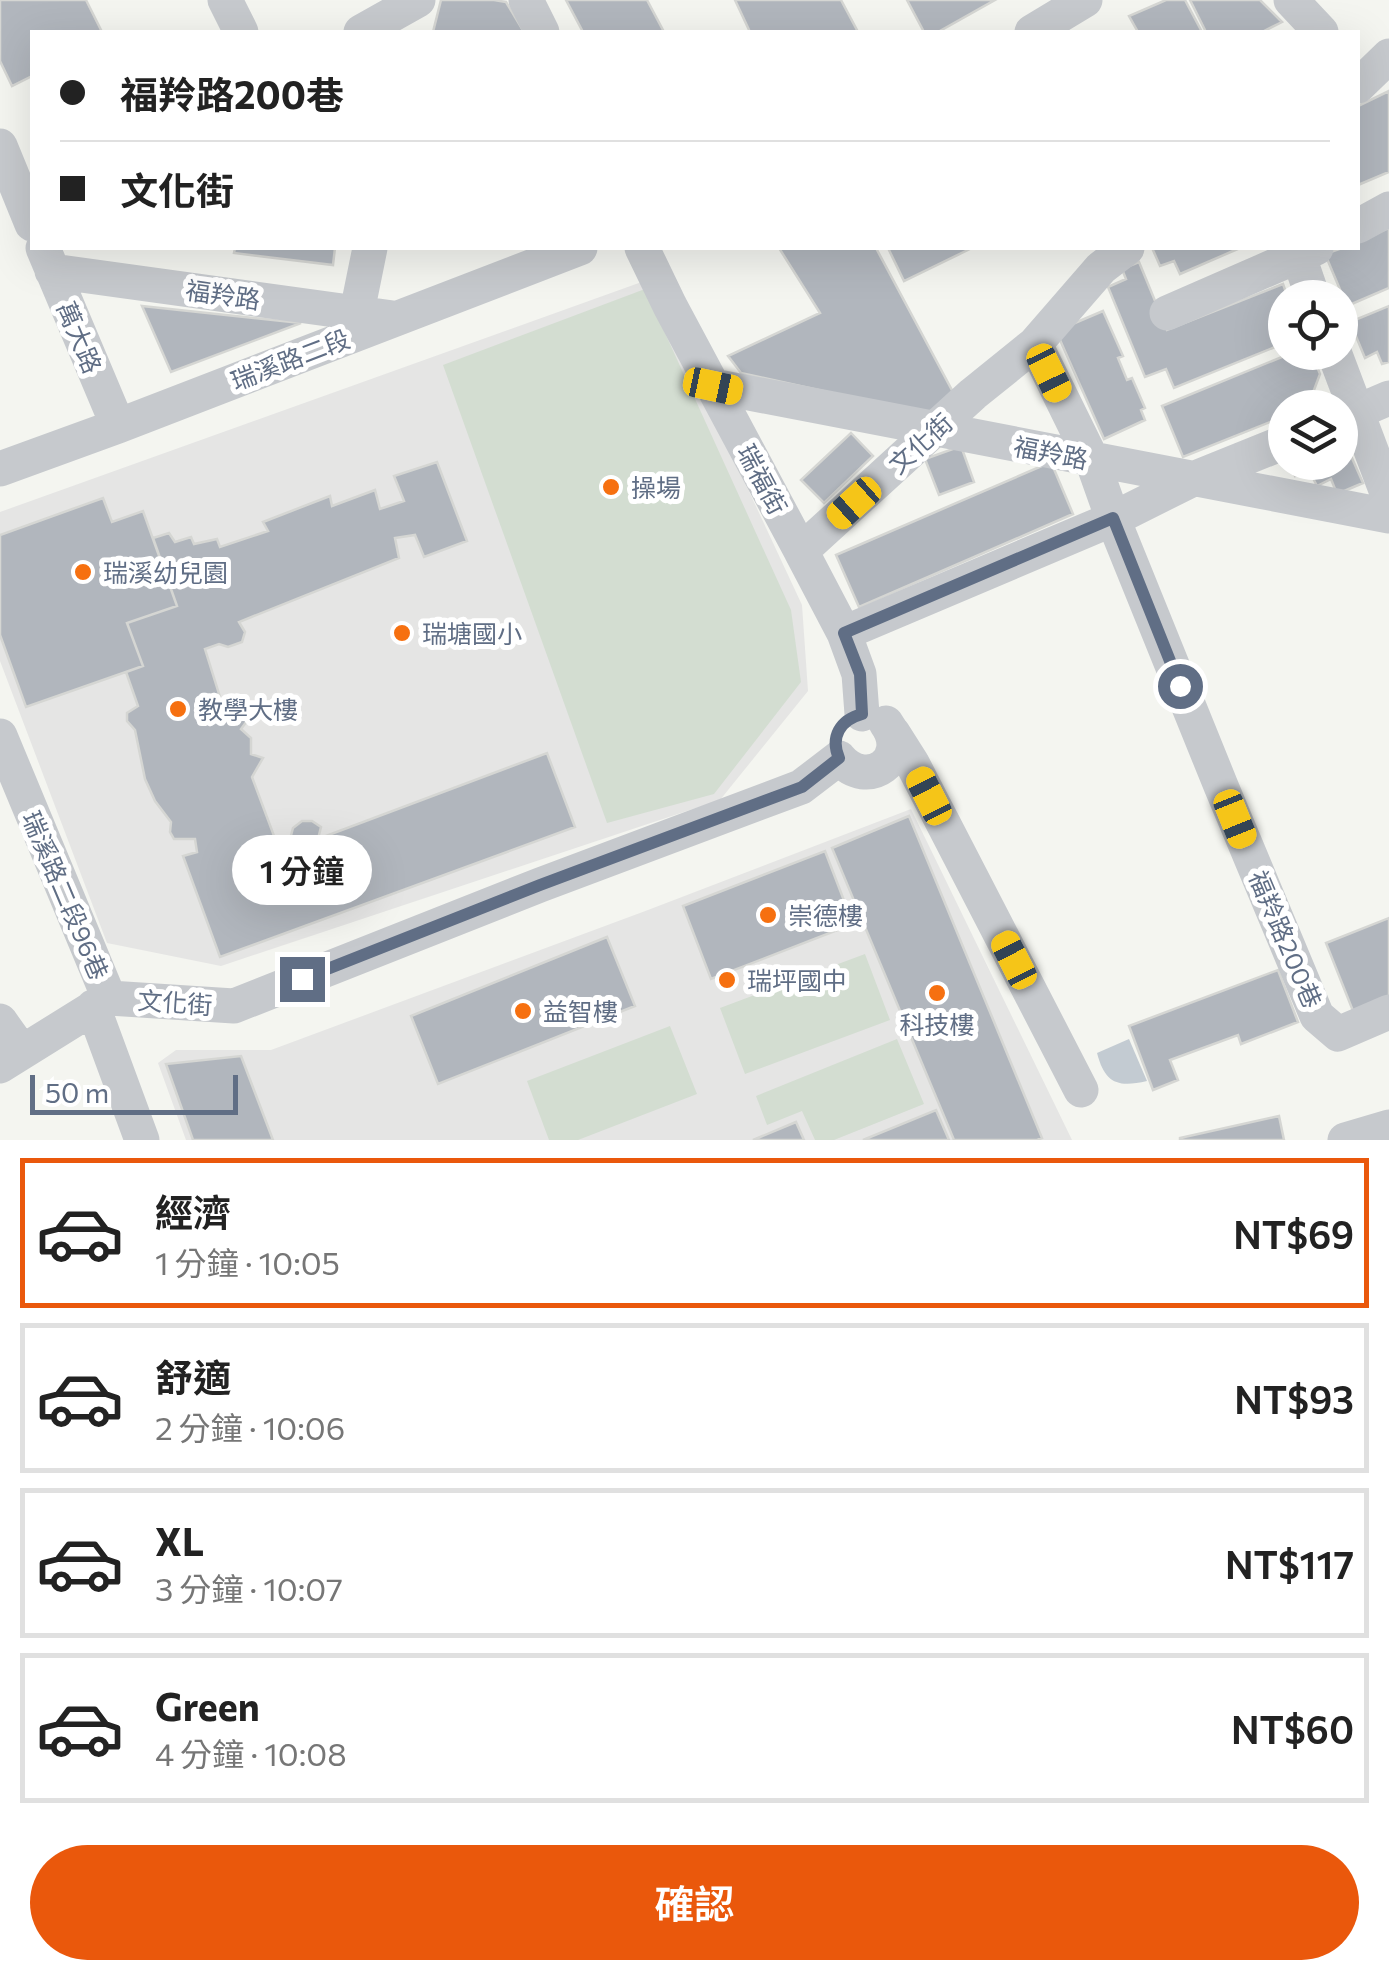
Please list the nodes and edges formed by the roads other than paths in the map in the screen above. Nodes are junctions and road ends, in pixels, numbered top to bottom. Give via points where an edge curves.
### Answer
1 (225, 0) edge
2 (420, 0) edge
3 (526, 0) edge
4 (1085, 0) edge
5 (1292, 0) edge
6 (239, 30) edge
7 (366, 30) edge
8 (415, 30) edge
9 (541, 30) edge
10 (1035, 30) edge
11 (1319, 30) edge
12 (1389, 39) edge
13 (1360, 46) edge
14 (1389, 56) edge
15 (1360, 84) edge
16 (0, 148) edge
17 (1389, 209) edge
18 (30, 219) edge
19 (1360, 225) edge
20 (370, 250) edge
21 (575, 250) edge
22 (643, 250) edge
23 (1124, 250) edge
24 (1303, 251) edge
25 (47, 259) edge
26 (1310, 280) edge
27 (356, 312) junction
28 (1167, 313) dead end
29 (394, 318) junction
30 (1035, 344) junction
31 (713, 386) junction
32 (1389, 398) edge
33 (1358, 412) edge
34 (118, 426) junction
35 (934, 430) junction
36 (1358, 436) edge
37 (1268, 449) edge
38 (1092, 460) junction
39 (0, 469) edge
40 (1193, 479) junction
41 (1389, 498) edge
42 (1389, 516) edge
43 (1113, 518) junction
44 (802, 551) junction
45 (844, 633) junction
46 (862, 714) junction
47 (892, 733) junction
48 (0, 736) edge
49 (839, 758) junction
50 (101, 1003) junction
51 (1389, 1012) edge
52 (0, 1021) edge
53 (11, 1059) edge
54 (1081, 1090) dead end
55 (1389, 1128) edge
56 (142, 1140) edge
57 (1345, 1140) edge

1 - 6 street
2 - 7 street
2 - 8 street
3 - 9 street
4 - 10 street
5 - 11 street
12 - 13 street
14 - 15 street
16 - 18 street
17 - 19 street
20 - 27 street
21 - 29 street, 瑞溪路二段
22 - 31 street, 瑞福街
23 - 30 street, 文化街
24 - 26 street
24 - 28 street
25 - 27 street, 福羚路
25 - 34 street, 萬大路
27 - 29 street, 福羚路
29 - 34 street, 瑞溪路二段
30 - 35 street, 文化街
30 - 38 street, 福羚路200巷
31 - 35 street, 福羚路
31 - 44 street, 瑞福街
32 - 33 street
34 - 39 street, 瑞溪路二段
35 - 38 street, 福羚路
35 - 44 street, 文化街
36 - 41 street
37 - 40 street
38 - 40 street, 福羚路
38 - 43 street, 福羚路200巷
40 - 42 street, 福羚路
40 - 43 street
43 - 45 street
43 - 51 street, 福羚路200巷 via 1317,1016 1338,1034
44 - 45 street
45 - 46 street via 860,674
46 - 47 street via 880,718
46 - 49 street via 838,730
47 - 49 street via 894,752 882,767 864,773
47 - 54 street
48 - 50 street, 瑞溪路二段96巷
49 - 50 street, 文化街 via 802,787 234,1006
50 - 53 street
50 - 56 street, 瑞溪路二段96巷
52 - 53 street
55 - 57 street

